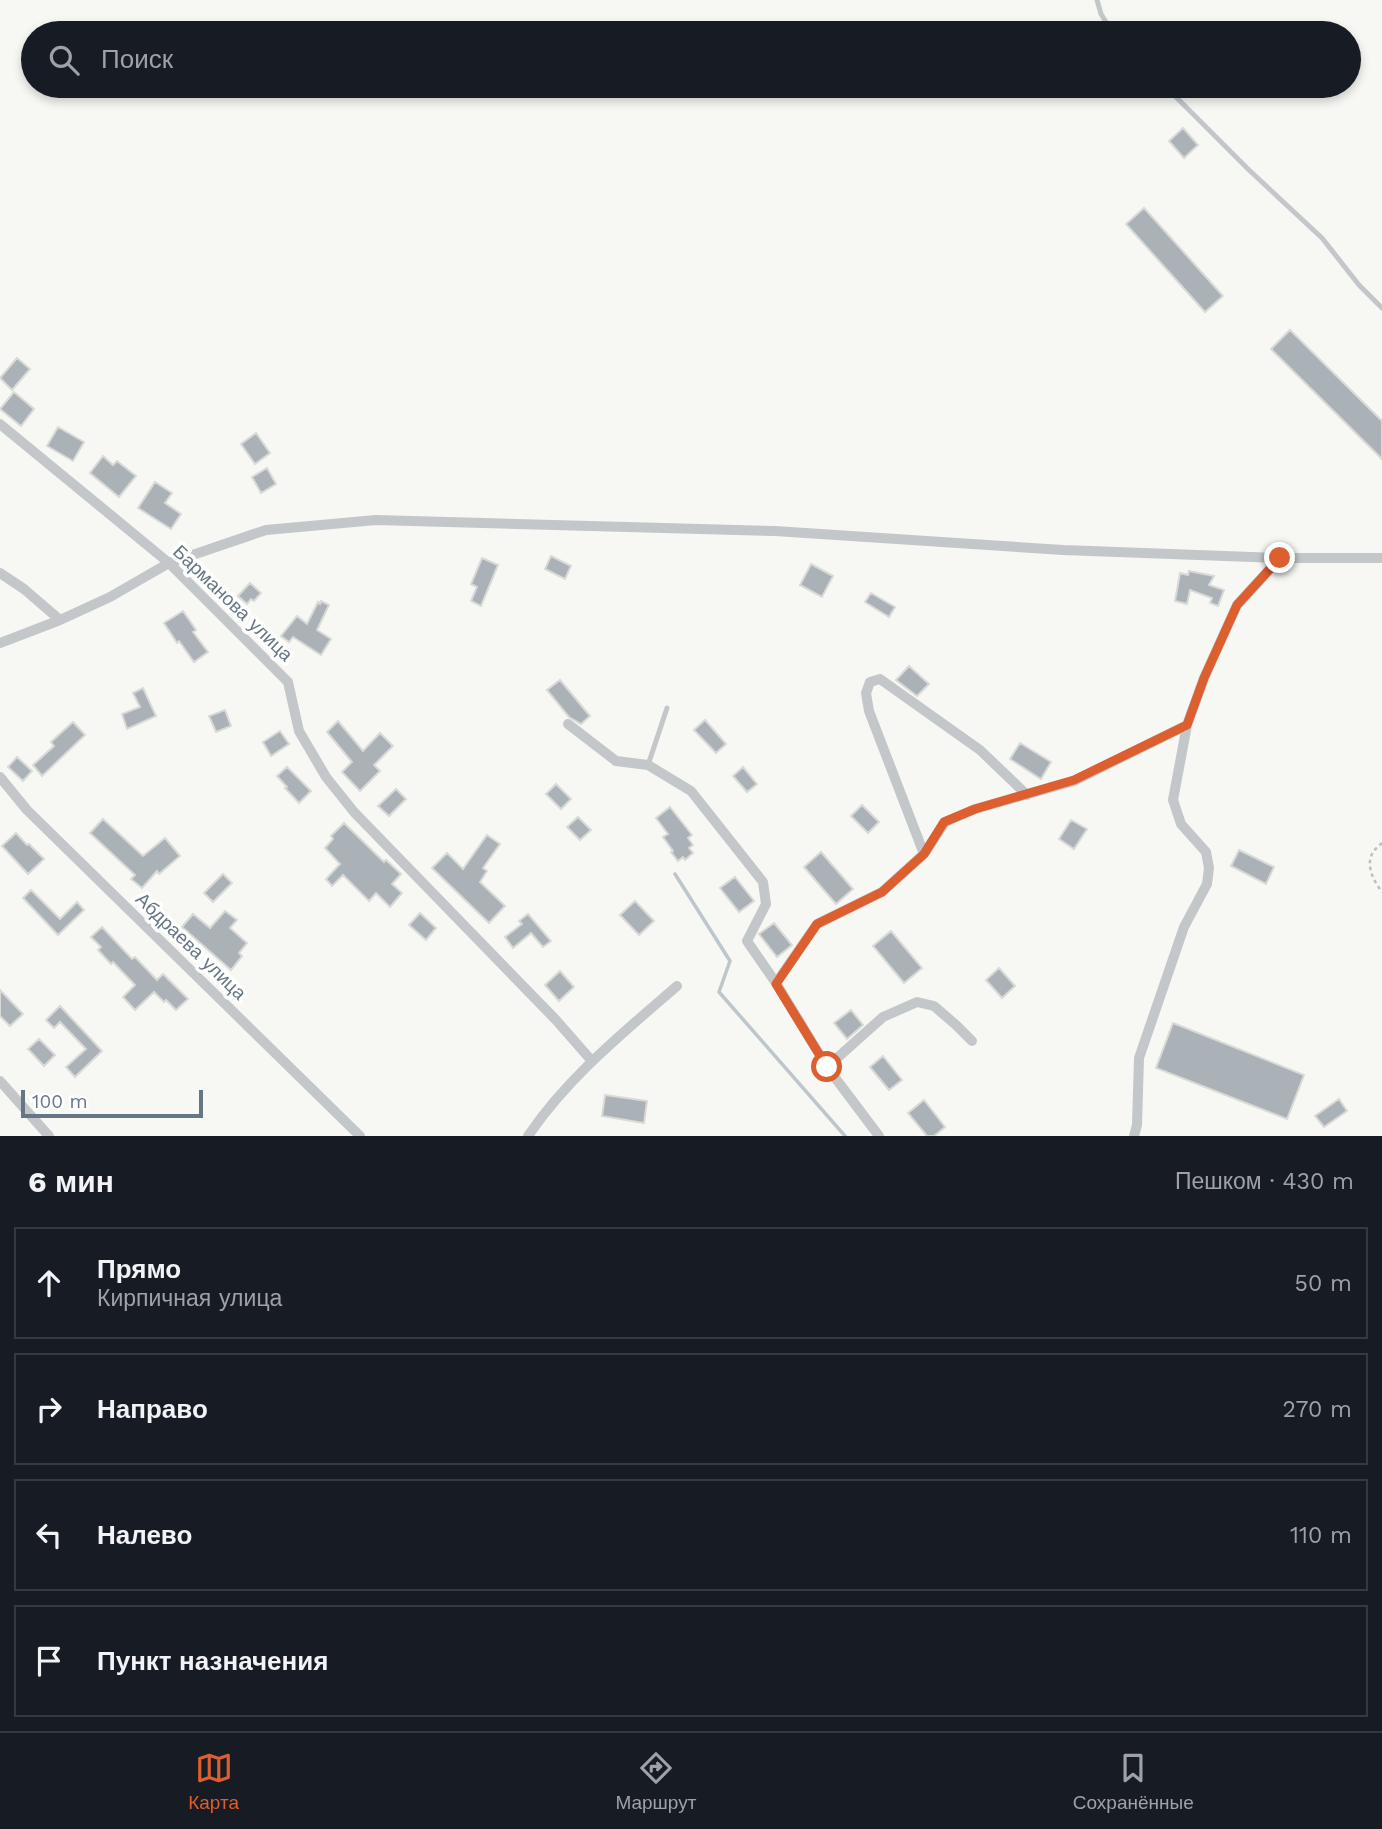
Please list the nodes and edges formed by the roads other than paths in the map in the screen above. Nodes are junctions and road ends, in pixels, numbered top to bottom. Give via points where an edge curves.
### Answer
1 (1097, 0) edge
2 (1105, 21) edge
3 (1177, 98) edge
4 (1382, 308) edge
5 (0, 424) edge
6 (1280, 558) junction
7 (1382, 558) edge
8 (169, 563) junction
9 (0, 573) edge
10 (60, 620) junction
11 (0, 643) edge
12 (667, 708) dead end
13 (568, 724) dead end
14 (1187, 725) junction
15 (648, 765) junction
16 (0, 777) edge
17 (1027, 795) junction
18 (924, 854) junction
19 (776, 984) junction
20 (677, 986) dead end
21 (972, 1041) dead end
22 (592, 1060) junction
23 (827, 1067) junction
24 (0, 1081) edge
25 (49, 1136) edge
26 (360, 1136) edge
27 (528, 1136) edge
28 (879, 1136) edge
29 (1134, 1136) edge

1 - 2 lane
3 - 4 lane via 1322,238
5 - 8 street, Барманова улица
6 - 7 street
6 - 8 street via 1063,550 775,531 376,520 267,530
6 - 14 street via 1237,605
8 - 10 street
8 - 22 street, Барманова улица via 288,682 299,731 326,777 354,812
9 - 10 street
10 - 11 street
12 - 15 lane
13 - 15 street via 616,761
14 - 17 street via 1074,780
14 - 29 street via 1173,800 1181,824 1206,852 1208,884 1184,927 1139,1058
15 - 19 street via 691,791 763,882 766,904 747,941
16 - 26 street, Абдраева улица via 27,810
17 - 18 street via 944,822
17 - 18 street via 980,750 880,679 870,682 866,693 869,711
18 - 19 street via 882,892 817,924
19 - 23 street
20 - 22 street
21 - 23 street via 934,1006 917,1002 883,1017
22 - 27 street
23 - 28 street
24 - 25 street

